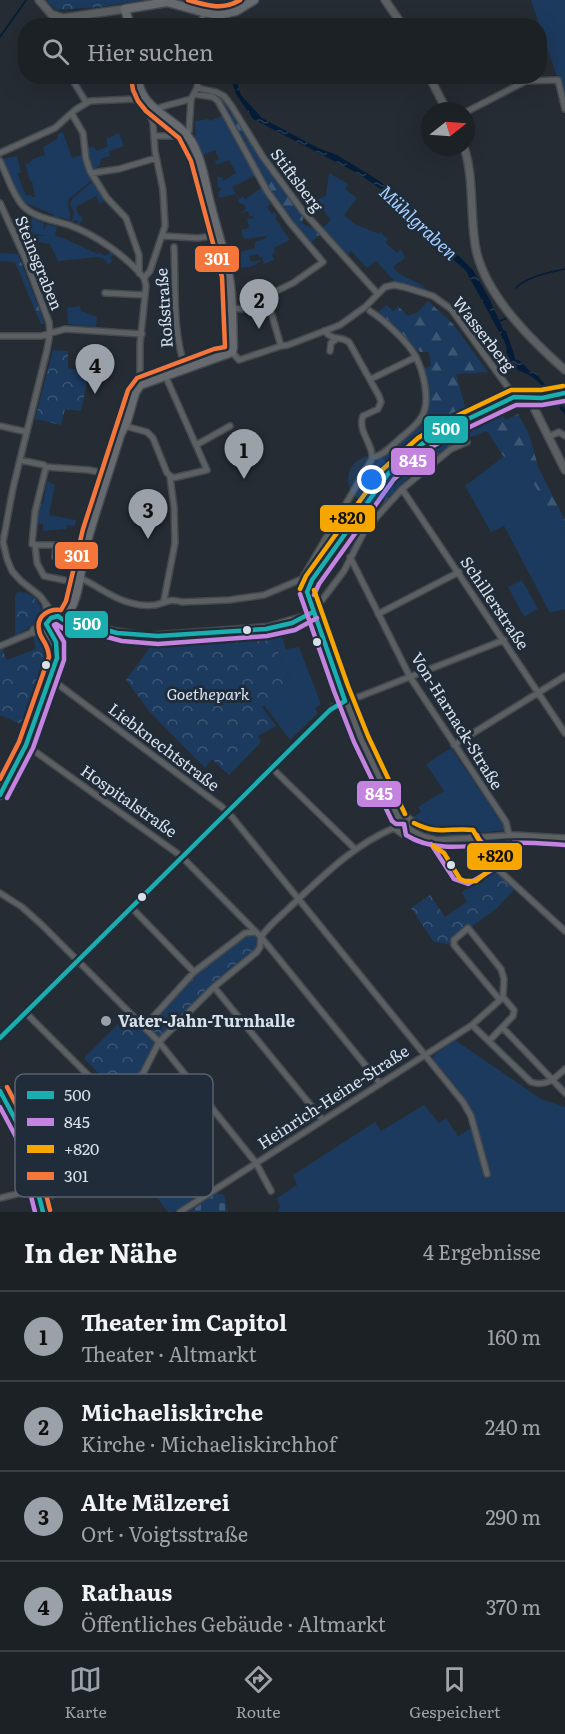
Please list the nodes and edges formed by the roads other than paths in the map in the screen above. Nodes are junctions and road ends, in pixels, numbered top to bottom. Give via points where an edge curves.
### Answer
1 (39, 0) edge
2 (254, 0) edge
3 (386, 0) edge
4 (125, 9) junction
5 (203, 12) junction
6 (54, 16) joint
7 (128, 18) edge
8 (203, 18) edge
9 (398, 18) edge
10 (547, 80) edge
11 (75, 84) edge
12 (137, 84) edge
13 (139, 84) edge
14 (197, 84) edge
15 (433, 84) edge
16 (520, 84) edge
17 (197, 87) junction
18 (193, 96) junction
19 (134, 99) junction
20 (86, 102) junction
21 (442, 102) edge
22 (475, 107) edge
23 (565, 109) edge
24 (157, 111) junction
25 (72, 114) junction
26 (186, 134) junction
27 (155, 136) junction
28 (0, 153) edge
29 (466, 156) edge
30 (156, 158) junction
31 (0, 161) edge
32 (92, 173) junction
33 (0, 203) edge
34 (219, 235) junction
35 (164, 236) junction
36 (174, 247) dead end
37 (139, 273) junction
38 (144, 278) junction
39 (105, 293) dead end
40 (377, 293) junction
41 (145, 295) junction
42 (262, 302) junction
43 (232, 306) junction
44 (368, 309) junction
45 (324, 331) junction
46 (50, 333) junction
47 (141, 334) junction
48 (0, 336) edge
49 (335, 340) junction
50 (281, 346) junction
51 (330, 351) dead end
52 (232, 352) junction
53 (416, 357) junction
54 (185, 368) junction
55 (565, 370) edge
56 (165, 375) junction
57 (371, 379) junction
58 (141, 385) junction
59 (565, 393) edge
60 (515, 396) junction
61 (532, 398) junction
62 (0, 426) edge
63 (124, 426) junction
64 (230, 426) dead end
65 (27, 432) junction
66 (565, 435) edge
67 (548, 437) junction
68 (467, 442) dead end
69 (196, 445) junction
70 (373, 457) junction
71 (20, 460) junction
72 (46, 467) junction
73 (565, 470) edge
74 (108, 474) junction
75 (170, 477) junction
76 (402, 489) junction
77 (34, 545) junction
78 (350, 557) junction
79 (82, 562) junction
80 (459, 572) junction
81 (79, 581) junction
82 (297, 582) junction
83 (307, 592) junction
84 (164, 600) junction
85 (313, 612) junction
86 (378, 614) junction
87 (56, 626) junction
88 (504, 640) junction
89 (4, 643) edge
90 (565, 676) edge
91 (410, 677) junction
92 (51, 679) junction
93 (538, 692) junction
94 (345, 701) junction
95 (565, 733) edge
96 (26, 745) junction
97 (454, 745) junction
98 (272, 767) junction
99 (0, 795) edge
100 (226, 811) junction
101 (398, 817) junction
102 (394, 828) junction
103 (411, 830) junction
104 (509, 835) junction
105 (470, 837) junction
106 (565, 838) edge
107 (355, 849) junction
108 (182, 856) junction
109 (0, 893) edge
110 (298, 899) junction
111 (131, 907) junction
112 (565, 931) edge
113 (256, 932) junction
114 (261, 937) junction
115 (77, 959) junction
116 (194, 972) junction
117 (214, 987) junction
118 (501, 999) junction
119 (25, 1012) junction
120 (471, 1025) junction
121 (144, 1027) junction
122 (503, 1028) junction
123 (0, 1038) edge
124 (489, 1041) junction
125 (159, 1042) junction
126 (425, 1053) junction
127 (565, 1069) edge
128 (87, 1074) edge
129 (143, 1074) edge
130 (185, 1074) edge
131 (554, 1079) junction
132 (379, 1082) junction
133 (0, 1091) edge
134 (565, 1093) edge
135 (213, 1109) edge
136 (15, 1117) edge
137 (322, 1119) junction
138 (256, 1163) junction
139 (487, 1174) dead end
140 (213, 1191) edge
141 (271, 1191) dead end
142 (15, 1194) edge
143 (39, 1197) edge
144 (50, 1197) edge
145 (203, 1197) edge
146 (0, 1198) edge
147 (40, 1202) junction
148 (43, 1212) edge
149 (180, 1212) edge

1 - 6 street
2 - 5 main road via 224,14
3 - 9 street
4 - 5 main road via 167,2
4 - 6 street via 70,18
4 - 7 main road
5 - 8 street
10 - 23 street via 558,80
11 - 20 street
12 - 19 street
13 - 24 main road via 146,100
14 - 17 street
15 - 21 street
16 - 22 street
17 - 18 street
17 - 40 street, Stiftsberg via 224,96 302,210
18 - 24 street
18 - 26 street
18 - 42 street via 218,101 267,190 323,262
19 - 20 street
19 - 27 street via 150,114
20 - 25 street
24 - 26 main road
25 - 28 street via 55,128
25 - 32 street via 83,133
26 - 27 street
26 - 34 main road via 201,166
27 - 30 street
29 - 55 street via 476,251 491,284 530,336
30 - 32 street
30 - 35 street via 164,198
31 - 37 street via 15,194 27,209 104,242
32 - 37 street via 126,218 140,261
33 - 46 street, Steinsgraben via 25,258
34 - 35 street
34 - 43 main road
35 - 38 street
36 - 54 street, Roßstraße via 177,333
37 - 38 street
38 - 41 street
39 - 41 street
40 - 44 street
40 - 60 street, Wasserberg via 394,285 443,302
41 - 47 street
42 - 43 street via 242,309
42 - 50 street via 271,312
43 - 52 main road
44 - 45 street
44 - 53 street
45 - 49 street
45 - 50 street
46 - 47 street via 65,329
46 - 48 street
46 - 65 street, Steinsgraben
47 - 58 street
49 - 51 street
49 - 57 street via 349,342
50 - 52 street via 239,360
52 - 54 main road
53 - 57 street
53 - 70 street via 426,409 414,426
54 - 56 main road
56 - 58 main road
56 - 69 street
57 - 70 street via 381,402 375,411 361,413 361,427
58 - 63 main road
59 - 61 main road
60 - 61 main road
60 - 83 main road via 439,433 401,461 364,506
61 - 67 street via 534,411
62 - 65 street
63 - 74 main road
63 - 75 street via 150,434
64 - 69 street
65 - 71 street, Steinsgraben
66 - 67 street via 559,432
67 - 73 street
68 - 76 street via 451,449
69 - 75 street via 207,470 176,479
70 - 82 street via 306,574
71 - 72 street
71 - 87 street, Steinsgraben via 3,537 7,559 18,578 40,596
72 - 74 street
72 - 77 street via 34,512
74 - 79 main road
75 - 84 street via 175,543
76 - 78 street via 366,530
76 - 80 street, Schillerstraße
77 - 79 street via 56,545 55,557
77 - 81 street via 44,576
78 - 85 street
78 - 86 street, Von-Harnack-Straße
79 - 81 main road
80 - 86 street
80 - 88 street, Schillerstraße
81 - 84 street via 130,603 156,605
81 - 87 main road via 69,613
82 - 83 street
82 - 84 street via 264,595 229,600
83 - 85 main road
85 - 87 main road via 268,628 147,638 72,620
85 - 94 street
86 - 91 street, Von-Harnack-Straße
87 - 89 street via 34,629
87 - 92 main road via 58,653
88 - 91 street
88 - 93 street, Schillerstraße
90 - 93 street
91 - 94 street
91 - 97 street, Von-Harnack-Straße
92 - 96 main road
92 - 100 street, Liebknechtstraße
93 - 95 street, Schillerstraße
93 - 97 street
94 - 98 street via 330,710
94 - 101 street
96 - 99 main road
96 - 108 street, Hospitalstraße
97 - 104 street, Von-Harnack-Straße via 506,822
98 - 100 street
98 - 107 street
100 - 108 street
100 - 110 street, Liebknechtstraße
101 - 102 street
101 - 103 street via 408,818
102 - 103 street via 402,834
102 - 107 street
103 - 105 street via 430,839
104 - 105 street
104 - 106 street
105 - 112 street via 478,851
107 - 110 street
108 - 111 street
108 - 113 street, Hospitalstraße
109 - 115 street via 29,913
110 - 114 street
110 - 126 street, Liebknechtstraße
111 - 115 street
111 - 116 street
113 - 114 street, Hospitalstraße
113 - 116 street via 245,933
114 - 117 street via 257,952
114 - 132 street, Hospitalstraße
115 - 119 street
115 - 121 street
116 - 121 street
117 - 125 street
117 - 137 street
118 - 118 street via 454,945 454,940 468,928 501,969
118 - 120 street, Heinrich-Heine-Straße
118 - 122 street via 514,1010
119 - 123 street
119 - 128 street
120 - 124 street
120 - 126 street, Heinrich-Heine-Straße
121 - 125 street
122 - 124 street
122 - 131 street
124 - 131 street via 531,1082 540,1085
125 - 129 street
125 - 130 street
126 - 132 street, Heinrich-Heine-Straße
126 - 139 street, Liebknechtstraße via 464,1102
127 - 131 street
131 - 134 street
132 - 137 street, Heinrich-Heine-Straße
133 - 136 street
135 - 138 street
137 - 138 street, Heinrich-Heine-Straße
138 - 140 street, Heinrich-Heine-Straße
138 - 141 street
142 - 146 street
143 - 147 street
144 - 147 street
145 - 149 street, Heinrich-Heine-Straße
147 - 148 street

